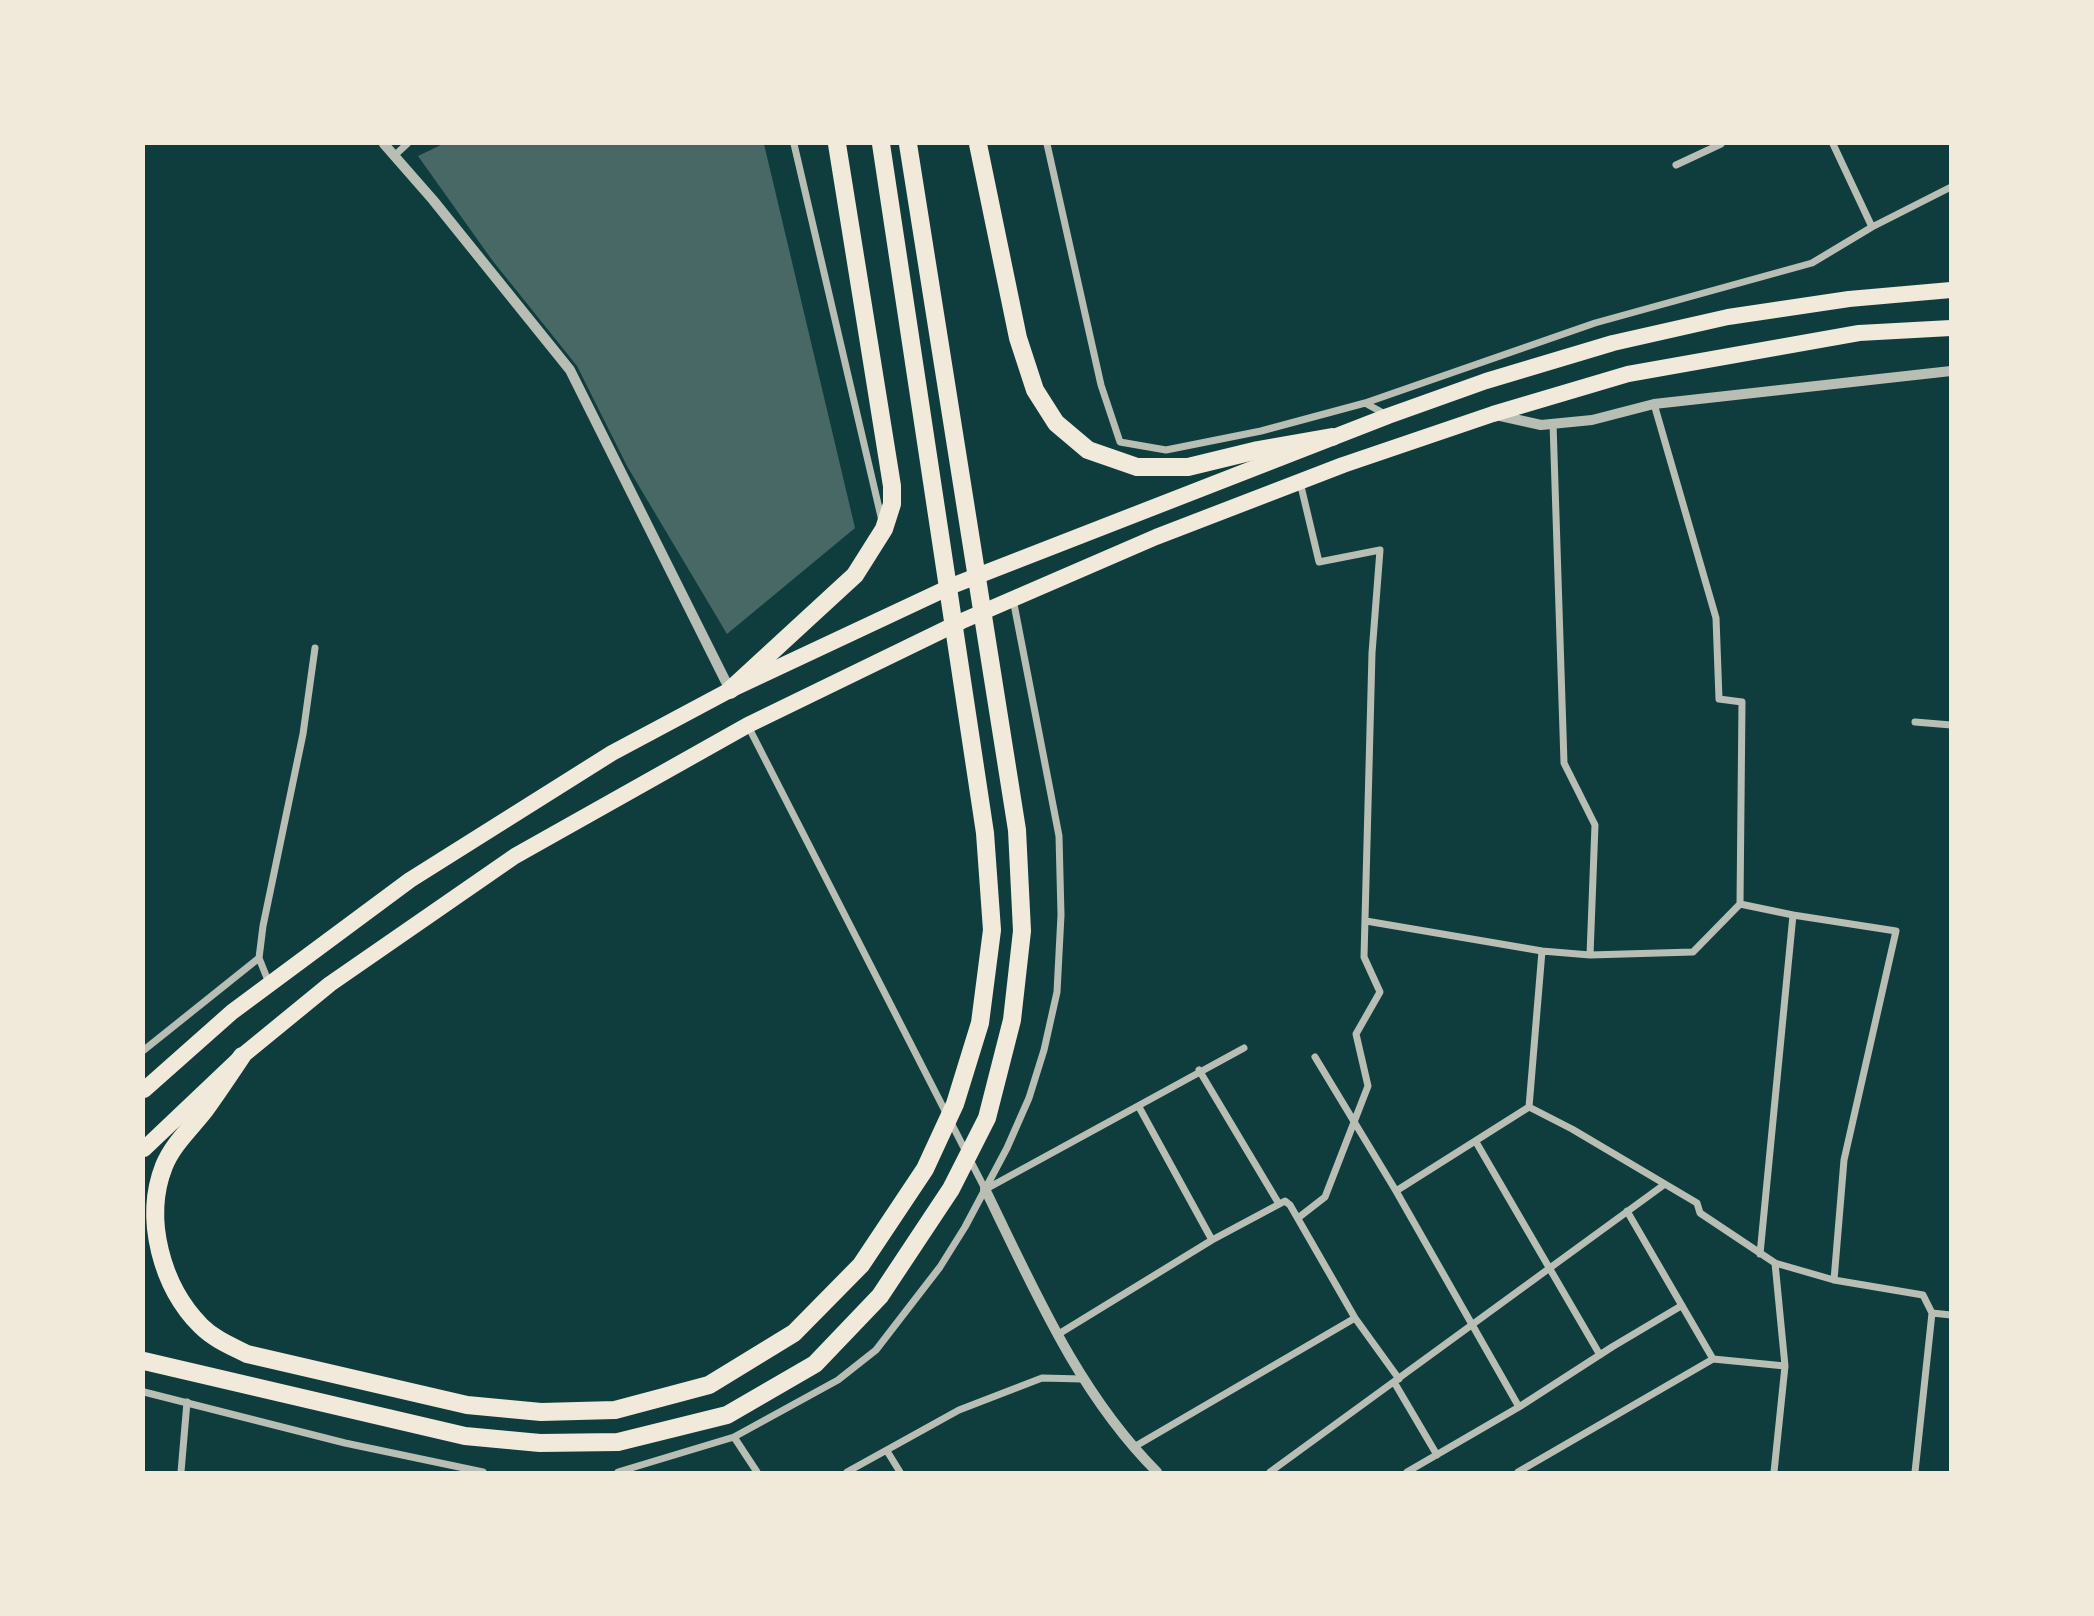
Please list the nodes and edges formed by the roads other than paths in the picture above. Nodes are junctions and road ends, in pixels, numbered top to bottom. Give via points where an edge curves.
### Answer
1 (384, 144) edge
2 (407, 144) edge
3 (794, 144) edge
4 (837, 144) edge
5 (881, 144) edge
6 (908, 144) edge
7 (978, 144) edge
8 (1047, 144) edge
9 (1721, 144) edge
10 (1833, 144) edge
11 (394, 156) junction
12 (1676, 165) dead end
13 (1951, 187) edge
14 (1872, 227) junction
15 (1951, 290) edge
16 (1951, 328) edge
17 (1951, 371) edge
18 (1365, 402) junction
19 (1654, 404) junction
20 (1493, 414) junction
21 (1388, 416) junction
22 (1553, 423) junction
23 (1332, 437) junction
24 (1300, 482) junction
25 (884, 528) junction
26 (1013, 598) junction
27 (315, 648) dead end
28 (730, 690) junction
29 (1915, 722) dead end
30 (748, 725) junction
31 (1951, 725) edge
32 (1740, 904) junction
33 (1793, 915) junction
34 (1366, 921) junction
35 (1542, 951) junction
36 (1590, 955) junction
37 (259, 958) junction
38 (269, 983) junction
39 (1244, 1048) dead end
40 (144, 1050) edge
41 (242, 1056) junction
42 (1315, 1057) dead end
43 (1200, 1071) junction
44 (144, 1090) edge
45 (1139, 1107) junction
46 (1529, 1107) junction
47 (1353, 1120) junction
48 (1476, 1142) junction
49 (144, 1149) edge
50 (1665, 1184) junction
51 (985, 1189) junction
52 (1396, 1191) junction
53 (1279, 1204) junction
54 (1627, 1211) junction
55 (1298, 1218) junction
56 (1212, 1240) junction
57 (1760, 1254) junction
58 (1775, 1263) junction
59 (1548, 1268) junction
60 (1834, 1280) junction
61 (1681, 1306) junction
62 (1932, 1313) junction
63 (1951, 1315) edge
64 (1355, 1318) junction
65 (1471, 1324) junction
66 (1057, 1335) junction
67 (1600, 1355) junction
68 (1713, 1359) junction
69 (144, 1362) edge
70 (1785, 1366) junction
71 (1082, 1379) junction
72 (1396, 1380) junction
73 (144, 1392) edge
74 (187, 1402) junction
75 (1519, 1407) junction
76 (734, 1437) junction
77 (1135, 1447) junction
78 (887, 1451) junction
79 (1437, 1455) junction
80 (181, 1472) edge
81 (483, 1472) edge
82 (618, 1472) edge
83 (757, 1472) edge
84 (847, 1472) edge
85 (900, 1472) edge
86 (1157, 1472) edge
87 (1270, 1472) edge
88 (1406, 1472) edge
89 (1518, 1472) edge
90 (1774, 1472) edge
91 (1915, 1472) edge

1 - 11 street
2 - 11 street
3 - 25 street
4 - 25 highway via 892,486
5 - 41 highway via 985,833 992,930 981,1023 955,1104 925,1169 861,1265 794,1333 709,1385 615,1410 541,1412 467,1405 247,1353 202,1328 184,1306 168,1277 156,1224 163,1167
6 - 69 highway via 1017,830 1022,931 1012,1020 987,1118 951,1189 880,1296 815,1364 727,1415 618,1442 540,1443 465,1436
7 - 23 highway via 1018,338 1035,390 1056,423 1088,450 1137,467 1188,467
8 - 18 street via 1101,385 1120,442 1166,450 1261,431
9 - 12 street
10 - 14 street
11 - 28 street via 570,370
13 - 14 street
14 - 18 street via 1812,263 1595,323
15 - 21 highway via 1728,317 1613,343
16 - 20 highway via 1859,333 1628,374
17 - 19 street
18 - 21 street
19 - 22 street via 1592,420
19 - 32 street via 1716,618 1719,699 1742,702
20 - 22 street via 1541,425
20 - 24 highway
21 - 23 highway
22 - 36 street via 1564,763 1595,825
23 - 28 highway via 954,585
24 - 26 highway
24 - 34 street via 1319,562 1380,550
25 - 28 highway via 855,575
26 - 30 highway
26 - 51 street via 1059,836 1057,992 1029,1098
27 - 37 street
28 - 38 highway via 612,753 410,880
29 - 31 street
30 - 41 highway via 515,856 330,984
30 - 51 street
32 - 33 street
32 - 36 street via 1693,952
33 - 57 street
33 - 60 street via 1896,931 1844,1160
34 - 35 street
34 - 47 street via 1364,957 1380,992 1356,1034 1368,1086
35 - 36 street
35 - 46 street
37 - 38 street
37 - 40 street
38 - 44 highway
39 - 43 street
41 - 49 highway
42 - 47 street
43 - 45 street
43 - 53 street
45 - 51 street
45 - 56 street
46 - 48 street
46 - 50 street
47 - 52 street
47 - 55 street via 1325,1197
48 - 52 street
48 - 59 street
50 - 54 street
50 - 57 street via 1697,1203 1700,1213
51 - 66 street
51 - 76 street via 940,1267 876,1350 838,1381
52 - 65 street
53 - 55 street via 1285,1201
53 - 56 street
54 - 59 street
54 - 61 street
55 - 64 street
56 - 66 street
57 - 58 street
58 - 60 street
58 - 70 street
59 - 65 street
59 - 67 street
60 - 62 street via 1923,1295
61 - 67 street
61 - 68 street
62 - 63 street
62 - 91 street
64 - 72 street
64 - 77 street
65 - 72 street
65 - 75 street
66 - 71 street
67 - 75 street
68 - 70 street
68 - 89 street
70 - 90 street
71 - 77 street
71 - 78 street via 1042,1378 960,1410
72 - 79 street
72 - 87 street
73 - 74 street
74 - 80 street
74 - 81 street via 345,1443
75 - 79 street
76 - 82 street
76 - 83 street
77 - 86 street
78 - 84 street
78 - 85 street
79 - 88 street

